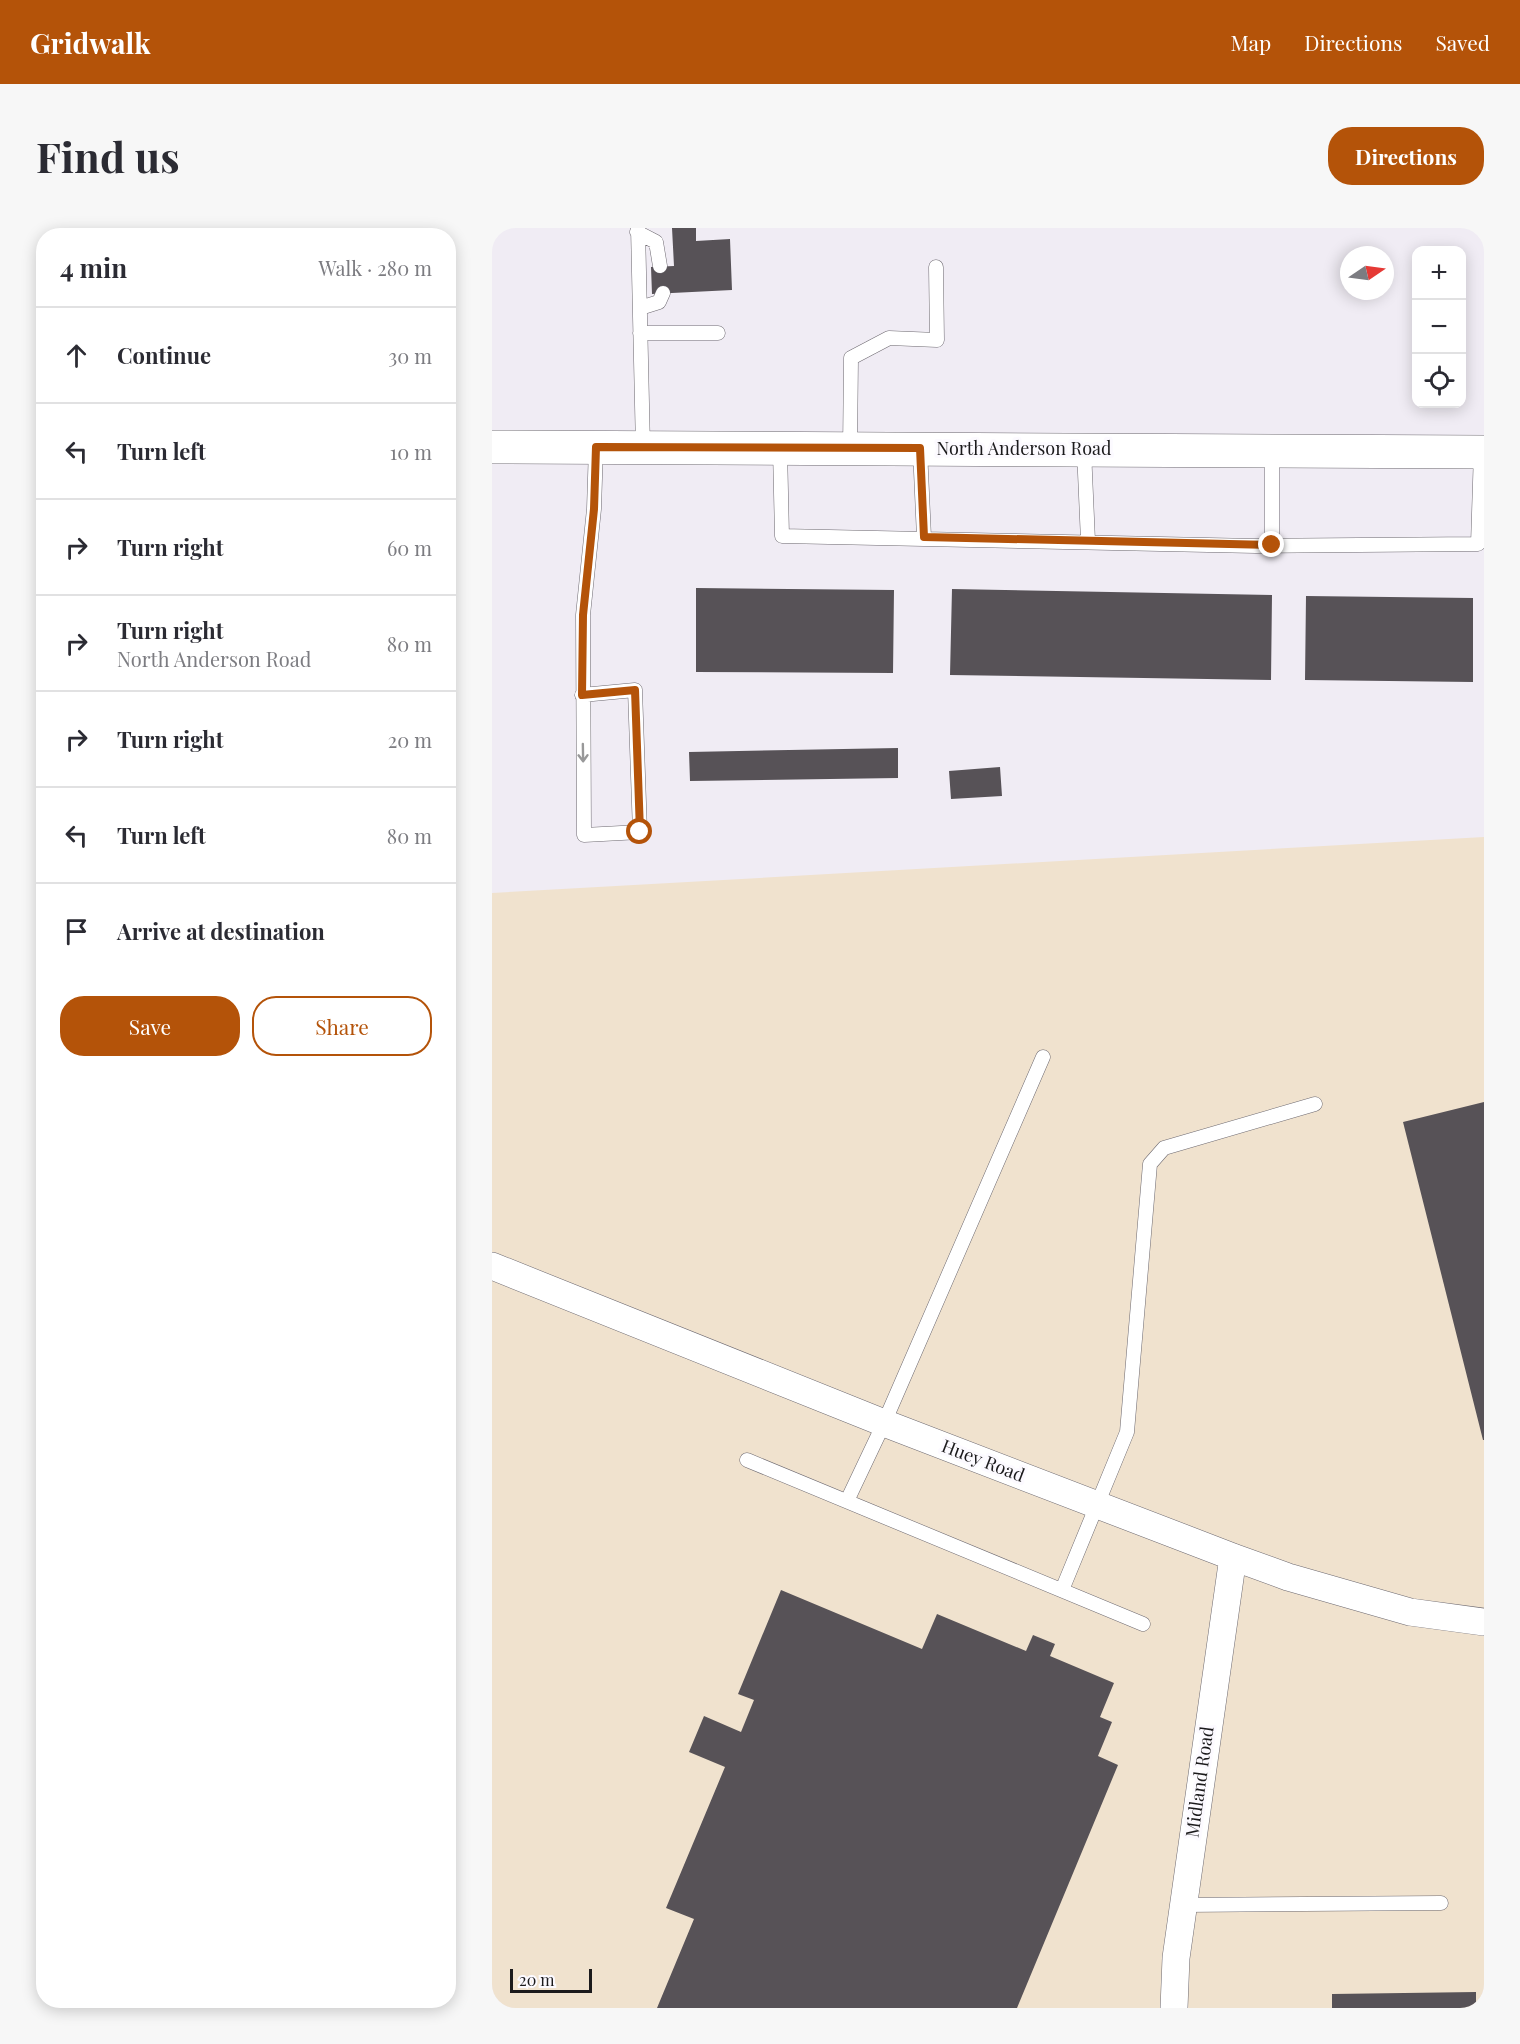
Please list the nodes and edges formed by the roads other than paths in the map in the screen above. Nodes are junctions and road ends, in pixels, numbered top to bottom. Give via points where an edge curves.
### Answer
1 (637, 230) edge
2 (660, 266) dead end
3 (936, 267) dead end
4 (663, 293) dead end
5 (640, 308) junction
6 (640, 333) junction
7 (718, 333) dead end
8 (492, 447) edge
9 (596, 447) junction
10 (643, 447) junction
11 (920, 448) junction
12 (780, 449) junction
13 (1084, 449) junction
14 (850, 450) junction
15 (1272, 450) junction
16 (1482, 452) edge
17 (924, 537) junction
18 (1088, 541) junction
19 (1272, 545) junction
20 (582, 695) junction
21 (1043, 1056) dead end
22 (1315, 1104) dead end
23 (492, 1266) edge
24 (884, 1423) junction
25 (747, 1460) dead end
26 (847, 1501) junction
27 (1099, 1505) junction
28 (1233, 1557) junction
29 (1062, 1590) junction
30 (1484, 1622) edge
31 (1143, 1624) dead end
32 (1441, 1903) dead end
33 (1183, 1905) junction
34 (1174, 2008) edge

1 - 2 lane via 656,242
1 - 5 lane
3 - 14 lane via 937,340 890,338 851,358
4 - 5 lane via 659,302
5 - 6 lane
6 - 7 lane
6 - 10 lane
8 - 9 main road, North Anderson Road
9 - 10 main road, North Anderson Road
9 - 20 lane via 583,615
10 - 12 main road, North Anderson Road
11 - 13 main road, North Anderson Road
11 - 14 main road, North Anderson Road
11 - 17 lane
12 - 14 main road, North Anderson Road
12 - 17 lane via 782,536
13 - 15 main road, North Anderson Road
13 - 18 lane
15 - 16 main road, North Anderson Road
15 - 19 lane
16 - 19 lane via 1479,544
17 - 18 lane
18 - 19 lane
20 -> 20 lane via 584,835 640,832 635,690
21 - 24 lane
22 - 27 lane via 1164,1148 1150,1164 1127,1432
23 - 24 street, Huey Road
24 - 26 lane
24 - 27 street, Huey Road
25 - 26 lane
26 - 29 lane
27 - 28 street, Huey Road
27 - 29 lane
28 - 30 street, Huey Road via 1410,1612
28 - 33 street, Midland Road
29 - 31 lane
32 - 33 lane
33 - 34 street, Midland Road

